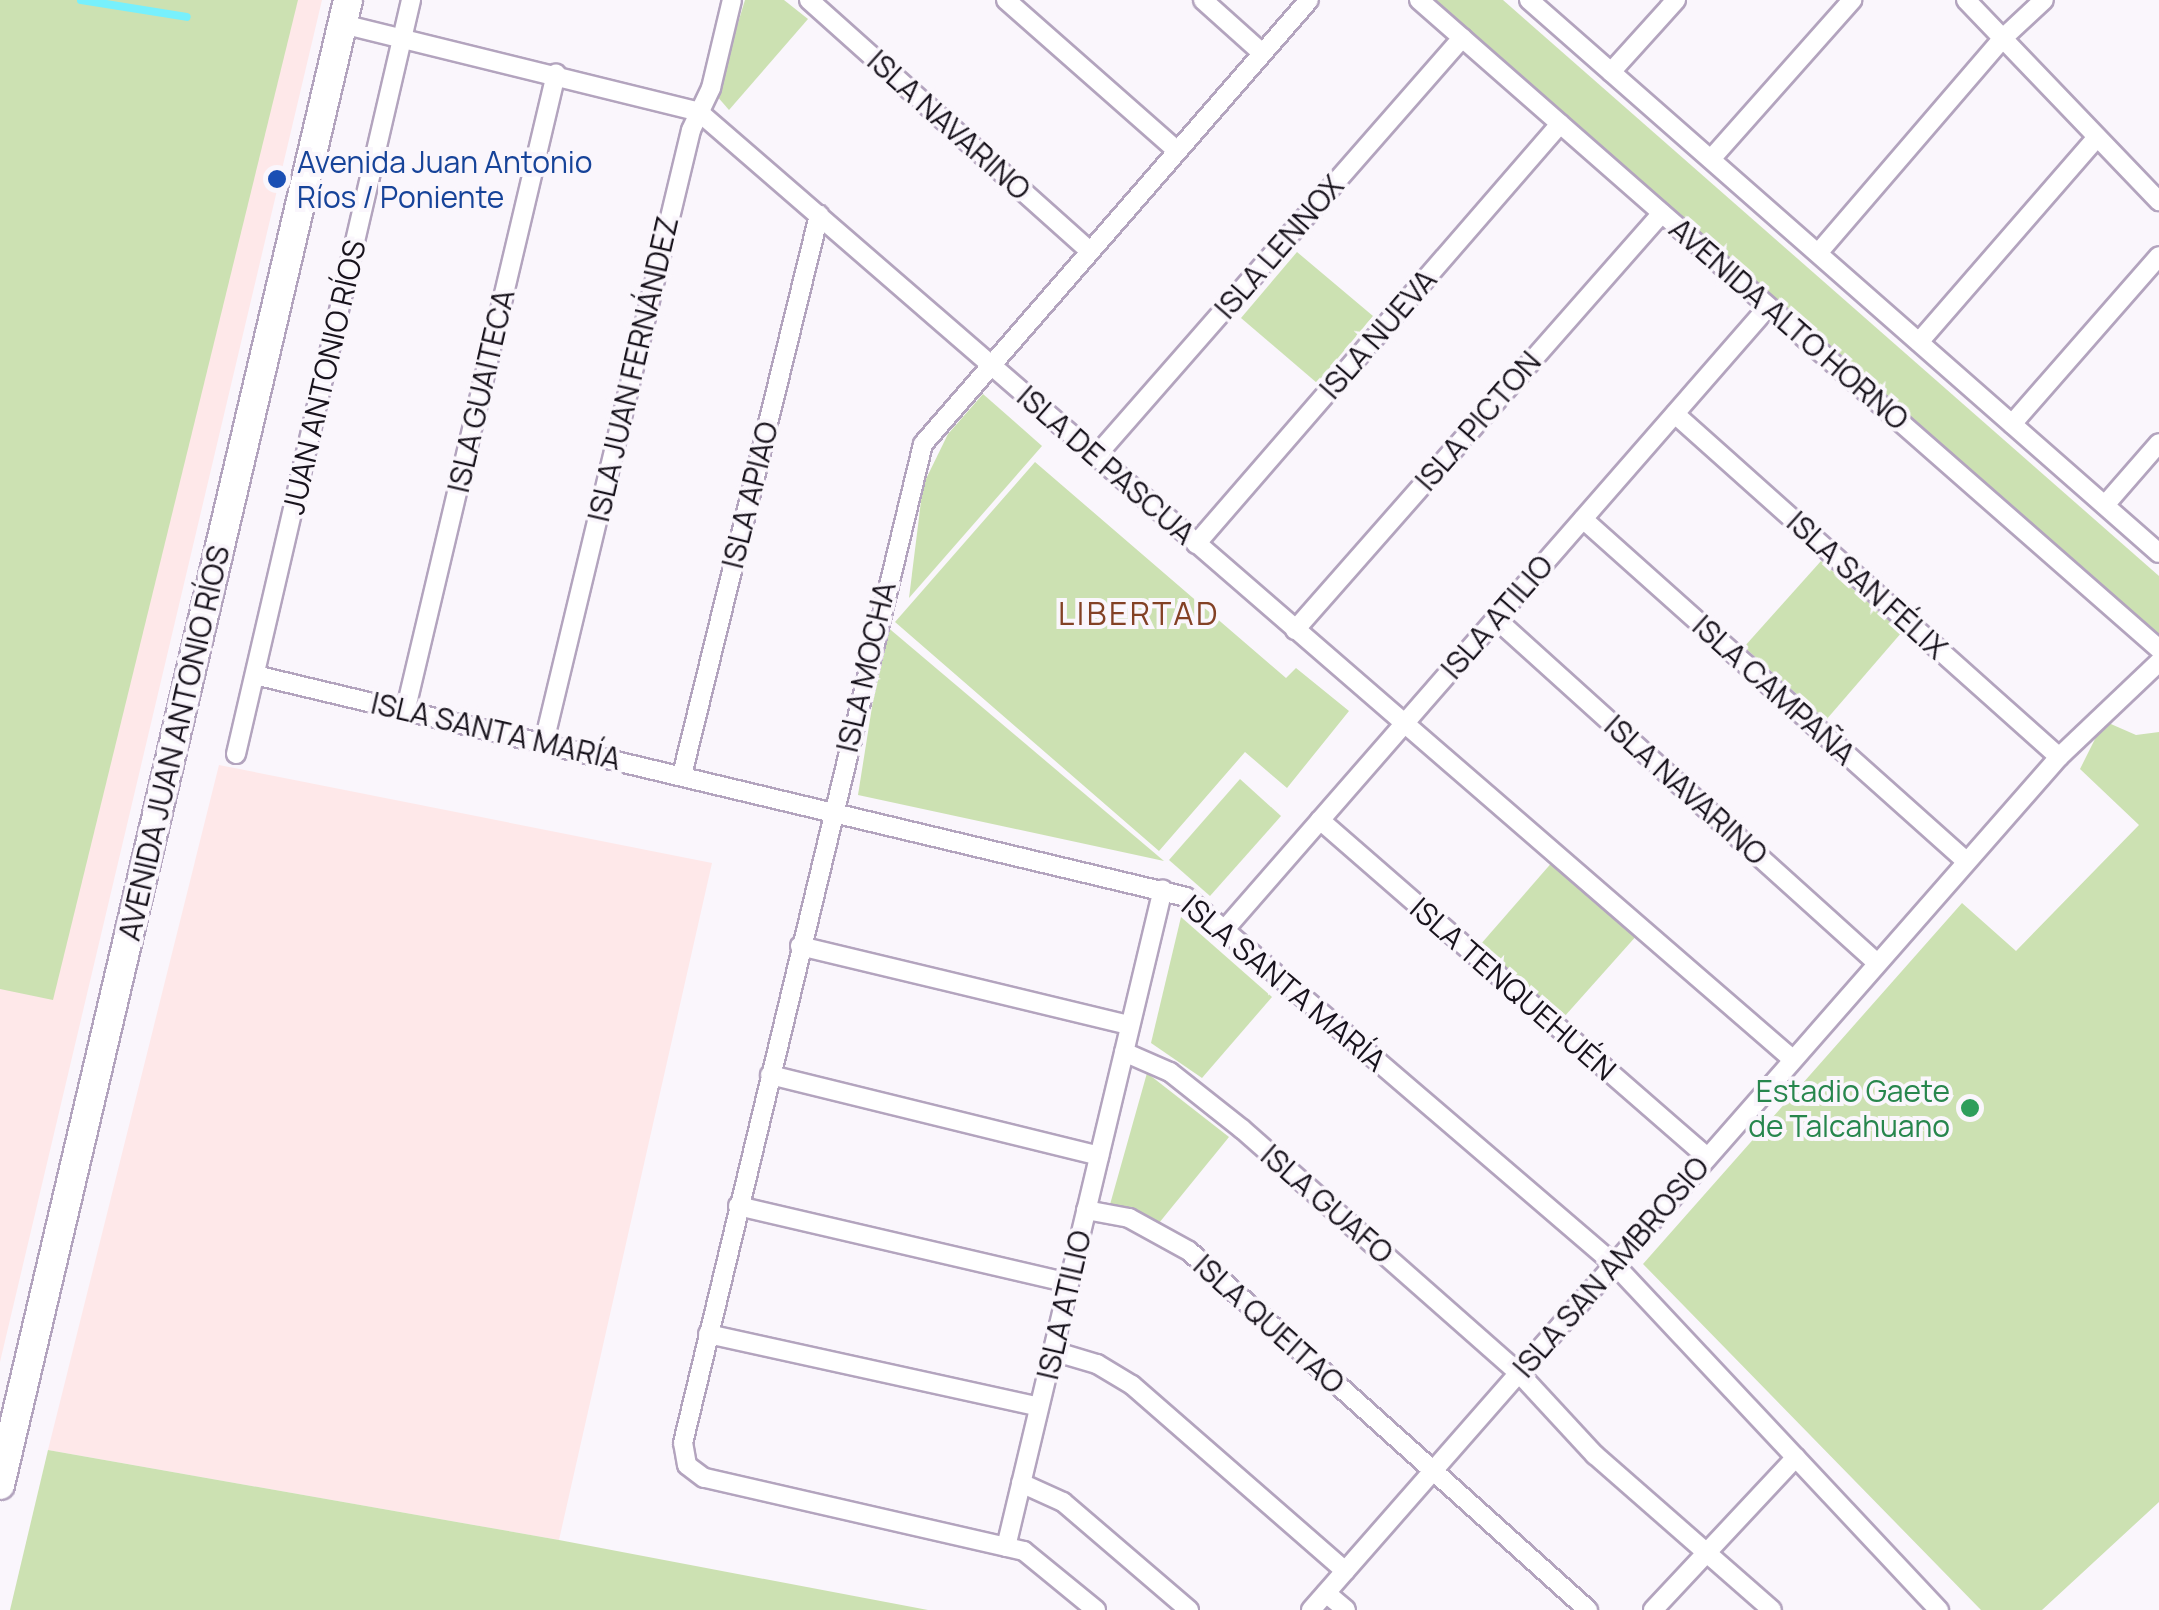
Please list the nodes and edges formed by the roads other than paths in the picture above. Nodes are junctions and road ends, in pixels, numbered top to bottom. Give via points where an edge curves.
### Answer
1 (412, 0) edge
2 (732, 0) edge
3 (809, 0) edge
4 (1006, 0) edge
5 (1203, 0) edge
6 (1309, 0) edge
7 (1419, 0) edge
8 (1530, 0) edge
9 (1676, 0) edge
10 (1852, 0) edge
11 (1966, 0) edge
12 (2044, 0) edge
13 (345, 12) edge
14 (403, 38) junction
15 (1462, 38) junction
16 (2002, 38) junction
17 (1262, 53) junction
18 (1611, 72) junction
19 (556, 74) junction
20 (700, 112) junction
21 (1560, 124) junction
22 (2097, 137) junction
23 (1176, 150) junction
24 (1711, 159) junction
25 (2159, 202) edge
26 (1662, 213) junction
27 (819, 215) junction
28 (1089, 250) junction
29 (1818, 252) junction
30 (2159, 256) edge
31 (1768, 307) junction
32 (1919, 342) junction
33 (988, 362) junction
34 (1675, 414) junction
35 (2012, 424) junction
36 (2159, 443) edge
37 (1096, 456) junction
38 (2104, 505) junction
39 (1583, 519) junction
40 (1196, 544) junction
41 (2159, 552) edge
42 (1496, 619) junction
43 (1295, 630) junction
44 (2159, 649) edge
45 (2159, 662) edge
46 (255, 675) junction
47 (406, 708) junction
48 (1404, 724) junction
49 (544, 742) junction
50 (236, 754) dead end
51 (2059, 757) junction
52 (682, 775) junction
53 (832, 810) junction
54 (1320, 820) junction
55 (1966, 860) junction
56 (1163, 889) junction
57 (1226, 928) junction
58 (800, 946) junction
59 (1876, 962) junction
60 (1130, 1025) junction
61 (1124, 1052) junction
62 (1792, 1058) junction
63 (770, 1075) junction
64 (1100, 1156) junction
65 (1707, 1157) junction
66 (738, 1206) junction
67 (1086, 1210) junction
68 (1614, 1264) junction
69 (1069, 1283) junction
70 (708, 1334) junction
71 (1053, 1351) junction
72 (1519, 1373) junction
73 (1040, 1407) junction
74 (1796, 1458) junction
75 (1432, 1472) junction
76 (1022, 1484) junction
77 (0, 1485) edge
78 (1006, 1546) junction
79 (1708, 1551) junction
80 (1345, 1571) junction
81 (1326, 1593) junction
82 (1096, 1610) edge
83 (1189, 1610) edge
84 (1311, 1610) edge
85 (1346, 1610) edge
86 (1588, 1610) edge
87 (1652, 1610) edge
88 (1772, 1610) edge
89 (1938, 1610) edge

1 - 14 street, JUAN ANTONIO RÍOS
2 - 20 street, ISLA JUAN FERNÁNDEZ
3 - 28 street, ISLA NAVARINO
4 - 23 street
5 - 17 street
6 - 17 street, ISLA MOCHA
7 - 15 street, AVENIDA ALTO HORNO
8 - 18 street
9 - 18 street
10 - 24 street
11 - 16 street
12 - 16 street
13 - 14 street, ISLA DE PASCUA
13 - 77 main road, AVENIDA JUAN ANTONIO RÍOS
14 - 19 street, ISLA DE PASCUA
14 - 46 street, JUAN ANTONIO RÍOS
15 - 21 street, AVENIDA ALTO HORNO
15 - 37 street, ISLA LENNOX
16 - 22 street
16 - 29 street
17 - 23 street, ISLA MOCHA
18 - 24 street
19 - 20 street, ISLA DE PASCUA
19 - 47 street, ISLA GUAITECA
20 - 27 street, ISLA DE PASCUA
20 - 49 street, ISLA JUAN FERNÁNDEZ
21 - 26 street, AVENIDA ALTO HORNO
21 - 40 street, ISLA NUEVA
22 - 25 street
22 - 32 street
23 - 28 street, ISLA MOCHA
24 - 29 street
26 - 31 street, AVENIDA ALTO HORNO
26 - 43 street, ISLA PICTON
27 - 33 street, ISLA DE PASCUA
27 - 52 street, ISLA APIAO
28 - 33 street, ISLA MOCHA
29 - 32 street
30 - 35 street
31 - 34 street, ISLA ATILIO
31 - 44 street, AVENIDA ALTO HORNO
32 - 35 street
33 - 37 street, ISLA DE PASCUA
33 - 53 street, ISLA MOCHA via 932,428 914,464
34 - 39 street, ISLA ATILIO
34 - 51 street, ISLA SAN FÉLIX
35 - 38 street
36 - 38 street
37 - 40 street, ISLA DE PASCUA
38 - 41 street
39 - 42 street, ISLA ATILIO
39 - 55 street, ISLA CAMPAÑA
40 - 43 street, ISLA DE PASCUA
42 - 48 street, ISLA ATILIO
42 - 59 street, ISLA NAVARINO
43 - 48 street, ISLA DE PASCUA
45 - 51 street, ISLA SAN AMBROSIO
46 - 47 street, ISLA SANTA MARÍA
46 - 50 street, JUAN ANTONIO RÍOS
47 - 49 street, ISLA SANTA MARÍA
48 - 54 street, ISLA ATILIO
48 - 62 street, ISLA DE PASCUA
49 - 52 street, ISLA SANTA MARÍA
51 - 55 street, ISLA SAN AMBROSIO
52 - 53 street, ISLA SANTA MARÍA
53 - 56 street, ISLA SANTA MARÍA
53 - 58 street, ISLA MOCHA
54 - 57 street, ISLA ATILIO
54 - 65 street, ISLA TENQUEHUÉN
55 - 59 street, ISLA SAN AMBROSIO
56 - 57 street, ISLA SANTA MARÍA via 1186,897
56 - 60 street, ISLA ATILIO
57 - 68 street, ISLA SANTA MARÍA
58 - 60 street
58 - 63 street, ISLA MOCHA
59 - 62 street, ISLA SAN AMBROSIO
60 - 61 street, ISLA ATILIO
61 - 64 street, ISLA ATILIO
61 - 72 street, ISLA GUAFO via 1154,1062 1207,1099
62 - 65 street, ISLA SAN AMBROSIO
63 - 64 street
63 - 66 street, ISLA MOCHA
64 - 67 street, ISLA ATILIO
65 - 68 street, ISLA SAN AMBROSIO
66 - 69 street
66 - 70 street, ISLA MOCHA
67 - 69 street, ISLA ATILIO
67 - 75 street, ISLA QUEITAO via 1129,1218 1189,1251
68 - 72 street, ISLA SAN AMBROSIO
68 - 74 street, ISLA SANTA MARÍA
69 - 71 street, ISLA ATILIO
70 - 73 street
70 - 78 street, ISLA MOCHA via 682,1443 687,1465 704,1478
71 - 73 street, ISLA ATILIO
71 - 80 street via 1132,1384
72 - 75 street, ISLA SAN AMBROSIO
72 - 79 street, ISLA GUAFO via 1594,1455
73 - 76 street, ISLA ATILIO
74 - 79 street
74 - 89 street, ISLA SANTA MARÍA
75 - 80 street, ISLA SAN AMBROSIO
75 - 86 street, ISLA QUEITAO
76 - 78 street, ISLA ATILIO
76 - 83 street via 1063,1502
78 - 82 street via 1036,1559
79 - 87 street
79 - 88 street, ISLA GUAFO
80 - 81 street, ISLA SAN AMBROSIO
81 - 84 street, ISLA SAN AMBROSIO
81 - 85 street

